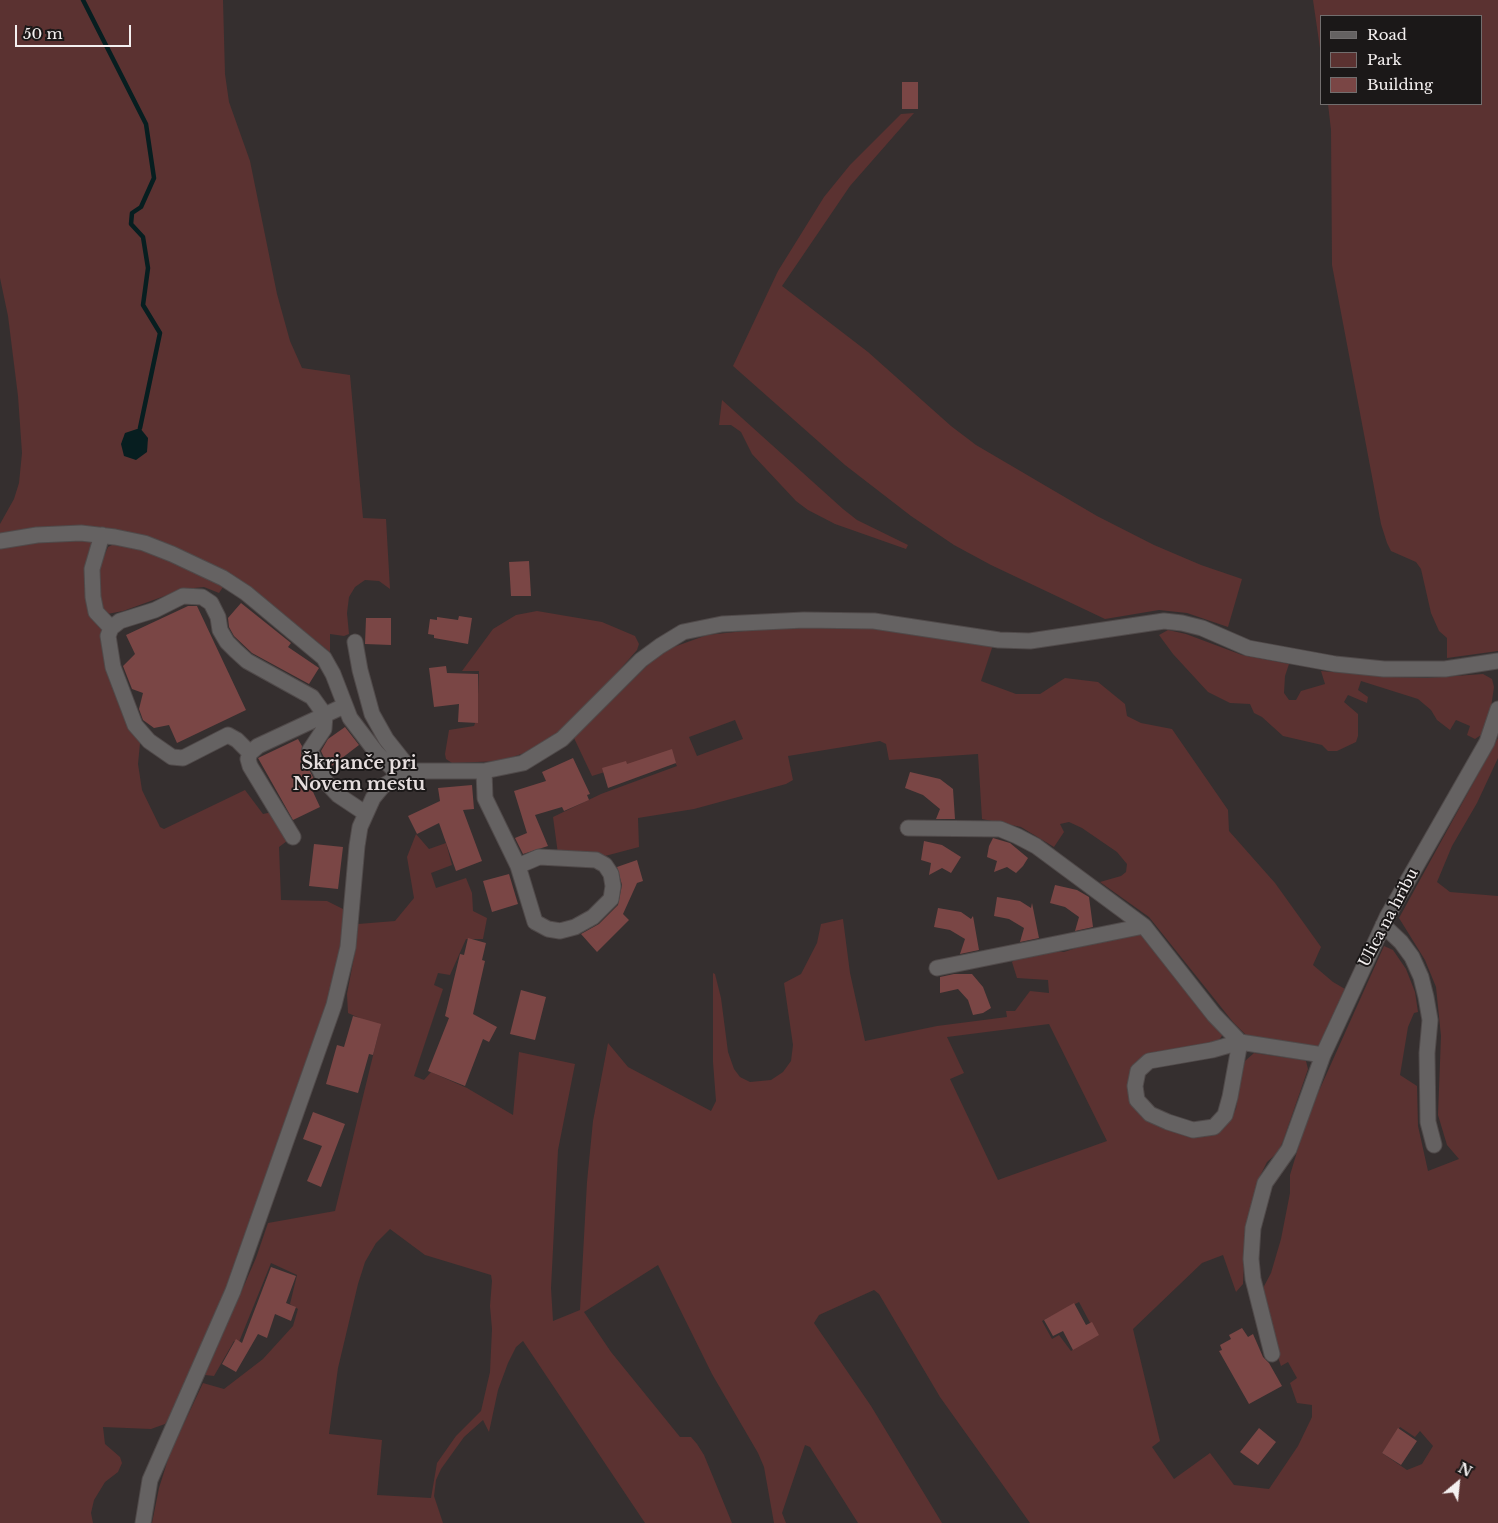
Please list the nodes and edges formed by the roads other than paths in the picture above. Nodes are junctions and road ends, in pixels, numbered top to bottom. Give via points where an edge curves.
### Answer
1 (102, 536) junction
2 (0, 541) edge
3 (111, 628) junction
4 (355, 642) dead end
5 (1498, 661) edge
6 (344, 706) junction
7 (1498, 709) edge
8 (325, 715) junction
9 (250, 753) junction
10 (484, 771) junction
11 (407, 774) junction
12 (365, 813) junction
13 (908, 828) dead end
14 (293, 837) dead end
15 (518, 866) junction
16 (1383, 924) junction
17 (1144, 926) junction
18 (937, 968) dead end
19 (1240, 1042) junction
20 (1323, 1055) junction
21 (1434, 1146) dead end
22 (1272, 1354) dead end
23 (143, 1523) edge

1 - 2 street via 81,533 37,535
1 - 3 street via 92,569 93,597 96,612
1 - 6 street via 144,543 197,564 246,593 324,658
3 - 8 street via 120,621 155,610 183,596 202,597 211,603 220,630 236,651 247,661 312,697
3 - 9 street via 108,636 112,666 135,725 149,741 172,757 183,758 228,735
4 - 11 street via 372,714
5 - 10 street via 1445,668 1384,669 1335,664 1248,648 1202,628 1164,621 1030,641 999,640 874,622 804,620 722,624 683,632 660,646 641,660 574,728 550,747 523,763
6 - 8 street
6 - 11 street via 361,733
7 - 16 street, Ulica na hribu via 1487,742
8 - 9 street via 258,746
8 - 12 street via 324,729 310,750 326,782 338,795
9 - 14 street via 250,766
10 - 11 street
10 - 15 street via 485,798
11 - 12 street via 383,786
12 - 23 street via 357,846 348,948 334,1005 234,1291 150,1480
13 - 17 street via 1000,829 1017,836
15 - 15 street via 535,922 548,929 560,931 575,927 593,917 611,899 611,874 596,860 539,857
16 - 20 street, Ulica na hribu
16 - 21 street via 1412,957 1426,997 1430,1020 1428,1122
17 - 18 street
17 - 19 street via 1214,1015
19 - 19 street via 1225,1115 1214,1127 1193,1130 1168,1122 1150,1114 1137,1100 1138,1071 1150,1061
19 - 20 street
20 - 22 street, Ulica na hribu via 1289,1148 1265,1183 1253,1228 1253,1279

